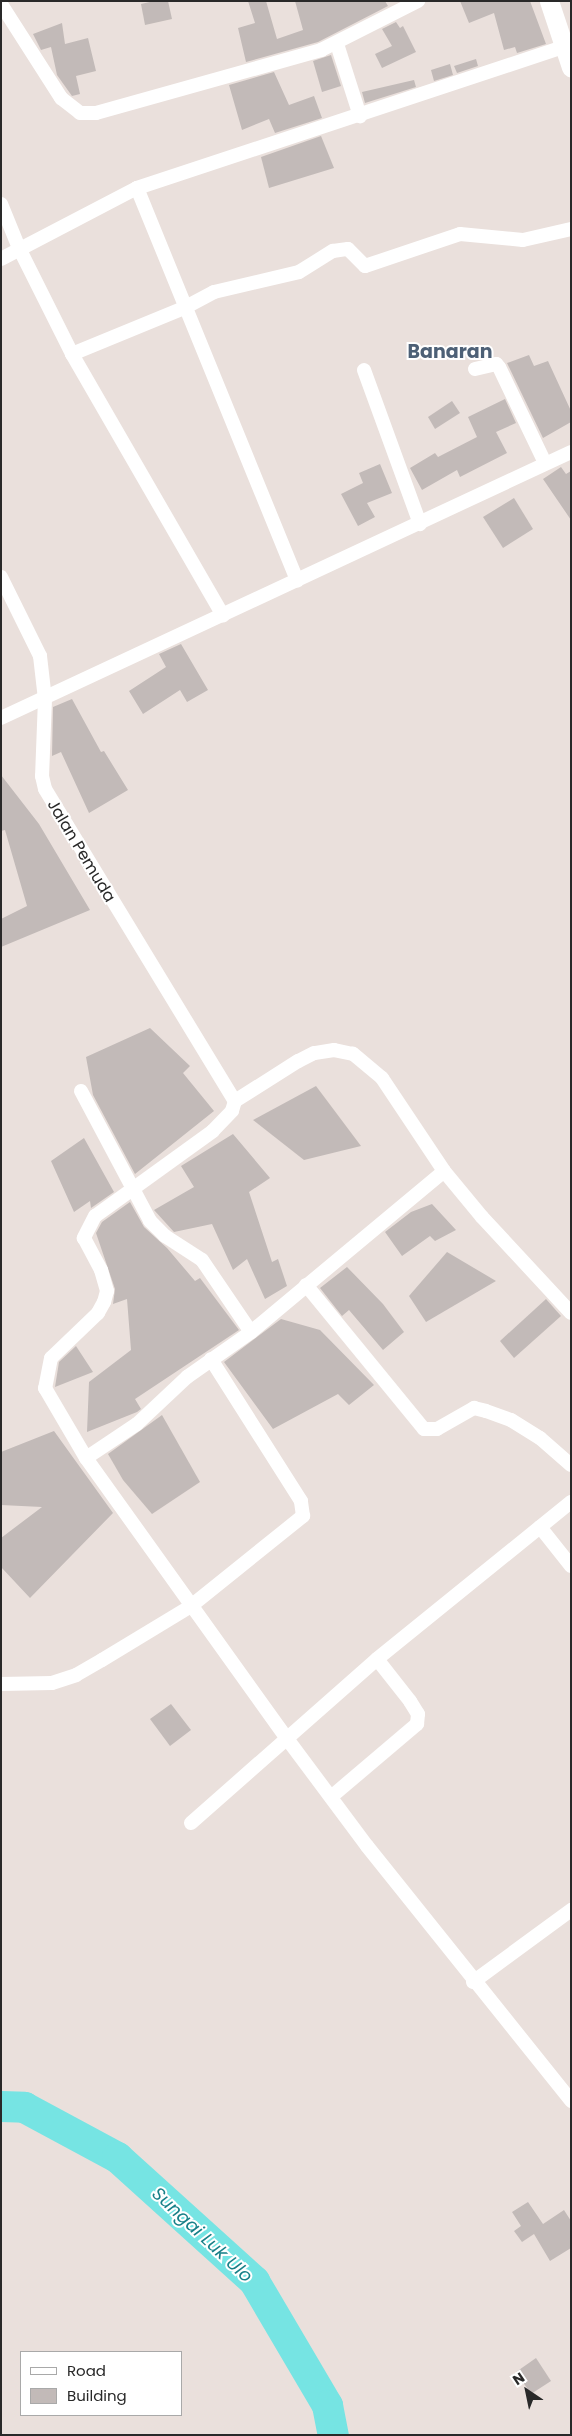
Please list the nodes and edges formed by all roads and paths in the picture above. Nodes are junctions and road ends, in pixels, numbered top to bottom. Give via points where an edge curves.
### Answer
1 (418, 1) edge
2 (548, 1) edge
3 (1, 4) edge
4 (337, 44) junction
5 (564, 48) junction
6 (571, 67) edge
7 (360, 116) junction
8 (137, 188) junction
9 (1, 204) edge
10 (571, 229) edge
11 (19, 248) junction
12 (1, 259) edge
13 (184, 308) junction
14 (72, 354) junction
15 (475, 369) dead end
16 (364, 370) dead end
17 (571, 452) edge
18 (545, 463) junction
19 (420, 524) junction
20 (1, 577) edge
21 (298, 581) junction
22 (223, 616) junction
23 (45, 699) junction
24 (1, 718) edge
25 (80, 1091) dead end
26 (235, 1101) junction
27 (444, 1171) junction
28 (133, 1188) junction
29 (306, 1285) junction
30 (571, 1313) edge
31 (251, 1332) junction
32 (210, 1359) junction
33 (86, 1458) junction
34 (571, 1466) edge
35 (571, 1502) edge
36 (540, 1527) junction
37 (571, 1566) edge
38 (191, 1606) junction
39 (377, 1659) junction
40 (1, 1684) edge
41 (288, 1740) junction
42 (331, 1797) junction
43 (191, 1823) dead end
44 (571, 1910) edge
45 (473, 1982) junction
46 (571, 2101) edge

1 - 4 street
2 - 5 main road
3 - 4 street via 60,98 80,113 96,113 278,64
4 - 7 street
5 - 6 main road
5 - 7 street
7 - 8 street
8 - 11 street
8 - 13 street
9 - 11 street
10 - 13 street via 523,240 460,234 365,266 359,264 351,251 333,251 299,272 214,292
11 - 12 street
11 - 14 street
13 - 14 street
13 - 21 street
14 - 22 street
15 - 18 street via 496,364 499,367
16 - 19 street
17 - 18 street
18 - 19 street
19 - 21 street
20 - 23 street, Jalan Pemuda via 40,656
21 - 22 street
22 - 23 street
23 - 24 street
23 - 26 street, Jalan Pemuda via 42,776 45,789
25 - 28 street
26 - 27 street via 314,1053 334,1050 353,1054 382,1078
26 - 28 street via 232,1111 213,1131 169,1166
27 - 29 street
27 - 30 street
28 - 31 street via 157,1229 202,1260
28 - 33 street via 88,1225 84,1238 101,1270 107,1291 104,1302 98,1313 51,1358 46,1376 45,1388 50,1402
29 - 31 street
29 - 34 street via 424,1429 437,1430 474,1408 486,1411 511,1420 540,1438
31 - 32 street
32 - 33 street via 137,1424
32 - 38 street via 301,1501 303,1516
33 - 38 street
35 - 36 street
36 - 37 street
36 - 39 street
38 - 40 street via 76,1675 52,1683
38 - 41 street
39 - 41 street
39 - 42 street via 418,1714 416,1724
41 - 42 street
41 - 43 street
42 - 45 street
44 - 45 street
45 - 46 street

